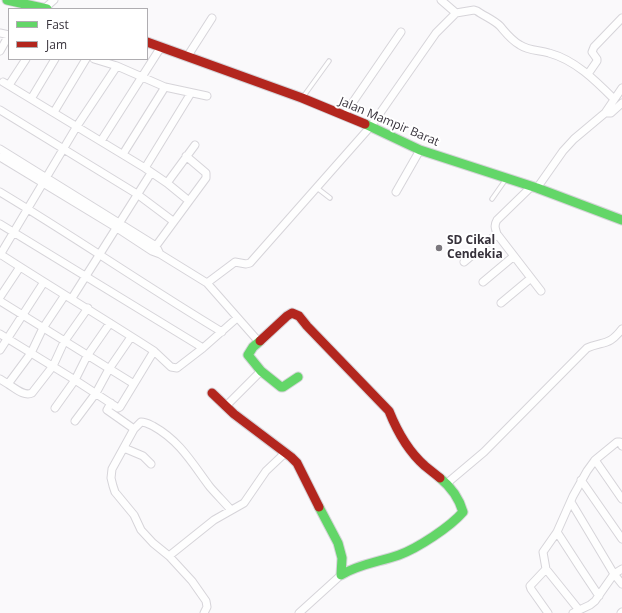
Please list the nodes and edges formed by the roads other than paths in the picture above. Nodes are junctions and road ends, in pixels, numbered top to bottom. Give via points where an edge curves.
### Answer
1 (7, 0) edge
2 (54, 0) edge
3 (441, 0) edge
4 (42, 8) edge
5 (47, 8) edge
6 (456, 13) junction
7 (212, 18) dead end
8 (622, 18) edge
9 (401, 32) dead end
10 (8, 38) edge
11 (148, 42) edge
12 (161, 47) junction
13 (0, 51) edge
14 (187, 57) junction
15 (25, 60) edge
16 (54, 60) edge
17 (85, 60) edge
18 (97, 60) edge
19 (329, 61) dead end
20 (117, 66) junction
21 (588, 74) junction
22 (142, 78) junction
23 (3, 84) edge
24 (165, 87) junction
25 (622, 88) edge
26 (191, 93) junction
27 (207, 96) dead end
28 (302, 98) junction
29 (614, 98) junction
30 (31, 99) junction
31 (622, 103) edge
32 (0, 110) edge
33 (54, 112) junction
34 (605, 113) junction
35 (344, 115) junction
36 (77, 126) junction
37 (371, 126) junction
38 (101, 140) junction
39 (195, 145) dead end
40 (0, 149) edge
41 (63, 149) junction
42 (420, 150) junction
43 (123, 154) junction
44 (186, 156) junction
45 (0, 157) edge
46 (145, 168) junction
47 (151, 173) junction
48 (507, 178) junction
49 (44, 180) junction
50 (167, 183) junction
51 (535, 187) junction
52 (317, 188) junction
53 (0, 192) edge
54 (396, 192) dead end
55 (137, 194) junction
56 (330, 198) dead end
57 (492, 199) dead end
58 (189, 201) junction
59 (28, 209) junction
60 (622, 220) edge
61 (174, 221) junction
62 (0, 224) edge
63 (118, 226) junction
64 (13, 232) junction
65 (498, 234) junction
66 (154, 249) junction
67 (0, 255) edge
68 (99, 255) junction
69 (514, 256) junction
70 (464, 262) dead end
71 (20, 268) junction
72 (85, 277) junction
73 (531, 278) junction
74 (44, 282) junction
75 (483, 282) dead end
76 (207, 283) junction
77 (541, 291) dead end
78 (65, 295) junction
79 (0, 297) edge
80 (72, 298) junction
81 (0, 301) edge
82 (501, 303) dead end
83 (88, 308) junction
84 (22, 314) junction
85 (237, 318) junction
86 (110, 323) junction
87 (43, 328) junction
88 (622, 330) edge
89 (222, 332) junction
90 (0, 334) edge
91 (131, 336) junction
92 (8, 339) junction
93 (64, 342) junction
94 (259, 342) junction
95 (203, 348) junction
96 (0, 350) edge
97 (154, 352) junction
98 (31, 353) junction
99 (87, 356) junction
100 (53, 366) junction
101 (109, 369) junction
102 (261, 371) junction
103 (298, 377) dead end
104 (0, 379) edge
105 (75, 380) junction
106 (8, 384) junction
107 (134, 384) junction
108 (96, 393) junction
109 (212, 393) dead end
110 (110, 403) junction
111 (226, 406) junction
112 (54, 408) dead end
113 (75, 421) dead end
114 (134, 429) junction
115 (622, 446) edge
116 (124, 448) junction
117 (285, 453) junction
118 (595, 460) junction
119 (151, 464) dead end
120 (581, 480) junction
121 (446, 484) junction
122 (622, 499) edge
123 (571, 502) junction
124 (231, 510) junction
125 (557, 532) junction
126 (622, 539) edge
127 (169, 556) junction
128 (622, 568) edge
129 (546, 569) junction
130 (614, 574) junction
131 (342, 576) junction
132 (622, 584) edge
133 (599, 596) junction
134 (576, 612) edge
135 (204, 613) edge
136 (299, 613) edge
137 (548, 613) edge

1 - 4 street
2 - 5 street
3 - 6 street
6 - 21 street via 477,11 520,45 549,52
6 - 37 street via 436,33
7 - 14 street
8 - 21 street via 594,47 592,52 597,61
9 - 35 street
10 - 13 street
11 - 12 street, Jalan Mampir Barat
12 - 14 street, Jalan Mampir Barat
12 - 22 street
14 - 28 street, Jalan Mampir Barat
15 - 23 street
16 - 30 street
17 - 33 street
18 - 20 street
19 - 28 lane
20 - 22 street
20 - 36 street
21 - 29 street
22 - 24 street
22 - 38 street
23 - 30 street
24 - 26 street
24 - 43 street
25 - 29 street
26 - 27 street
26 - 46 street
28 - 35 street, Jalan Mampir Barat
29 - 34 street
30 - 33 street
31 - 34 street via 611,113
32 - 41 street
33 - 36 street
34 - 51 street via 574,139
35 - 37 street, Jalan Mampir Barat
36 - 38 street
36 - 41 street
37 - 42 street, Jalan Mampir Barat
37 - 52 street
38 - 43 street
39 - 44 street
40 - 49 street
41 - 49 street
41 - 55 street
42 - 48 street, Jalan Mampir Barat
42 - 54 street
43 - 46 street
44 - 50 street
44 - 58 street via 206,174
45 - 49 street
46 - 47 street
47 - 50 street
47 - 55 street
48 - 51 street, Jalan Mampir Barat
48 - 57 lane
49 - 59 street
49 - 63 street
50 - 58 street
51 - 60 street, Jalan Mampir Barat
51 - 65 street via 497,220 495,229
52 - 56 lane
52 - 76 street via 250,263 236,262
53 - 59 street
55 - 61 street
55 - 63 street
58 - 61 street
59 - 64 street
59 - 68 street
61 - 66 street
62 - 64 street
63 - 66 street
63 - 68 street
64 - 67 street
64 - 72 street
65 - 69 street
65 - 70 street
66 - 76 street
67 - 71 street
68 - 72 street
68 - 89 street
69 - 73 street
69 - 75 street
71 - 74 street
71 - 79 street
72 - 80 street
72 - 95 street
73 - 77 street
73 - 82 street
74 - 78 street
74 - 84 street
76 - 85 street
78 - 80 street
78 - 87 street
80 - 83 street
81 - 84 street
83 - 86 street
83 - 93 street
84 - 87 street
84 - 92 street
85 - 89 street
85 - 94 street
86 - 91 street
86 - 99 street
87 - 93 street
87 - 98 street
88 - 121 street via 608,342 587,348 484,452
89 - 95 street
90 - 92 street
91 - 97 street
91 - 101 street
92 - 96 street
92 - 98 street
93 - 99 street
93 - 100 street
94 - 102 street via 248,355
94 - 121 street via 287,316 296,313 389,411 408,447
95 - 97 street via 175,368
97 - 107 street
98 - 100 street
98 - 106 street
99 - 101 street
99 - 105 street
100 - 105 street
100 - 106 street via 29,395
101 - 107 street
101 - 108 street
102 - 103 street via 281,387
102 - 111 street
104 - 106 street
105 - 108 street
105 - 112 street
107 - 110 street via 120,407 117,408
108 - 110 street
108 - 113 street
109 - 111 street
110 - 114 street via 106,410
111 - 117 street
114 - 116 street
114 - 124 street via 145,422 175,441
115 - 118 street via 617,442
116 - 119 street via 143,456
116 - 127 street via 112,468 111,478 115,492 134,515 141,530
117 - 124 street via 266,471 244,503
117 - 131 street via 296,463 338,544 342,558
118 - 120 street
118 - 122 street
120 - 123 street
120 - 126 street
121 - 131 street via 461,504 461,515 448,526 401,554 351,569
123 - 125 street
123 - 130 street
124 - 127 street via 214,520
125 - 129 street via 543,552
125 - 133 street
127 - 135 street via 206,601
128 - 130 street
129 - 134 street
129 - 137 street via 530,586
130 - 132 street
130 - 133 street
131 - 136 street
133 - 134 street via 590,605

